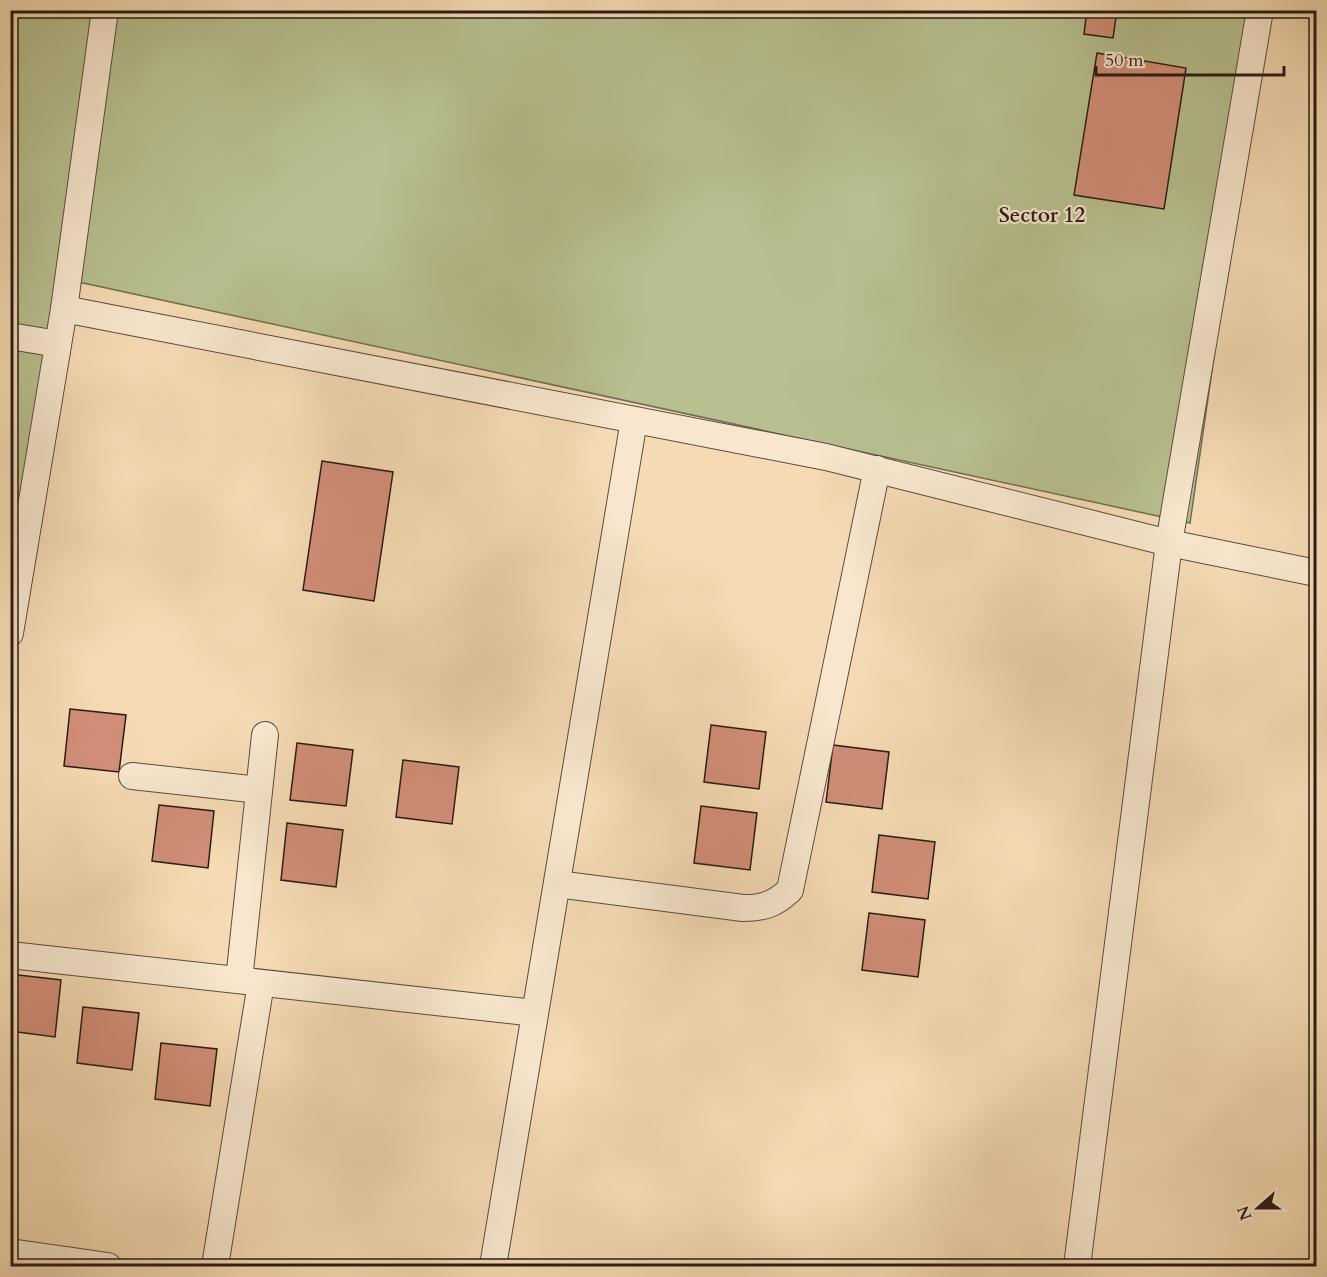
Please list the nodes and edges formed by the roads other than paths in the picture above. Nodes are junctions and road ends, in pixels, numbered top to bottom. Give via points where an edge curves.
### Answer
1 (105, 10) edge
2 (1260, 10) edge
3 (64, 309) junction
4 (10, 336) edge
5 (58, 344) junction
6 (634, 420) junction
7 (877, 469) junction
8 (1169, 543) junction
9 (1317, 573) edge
10 (10, 633) edge
11 (264, 735) dead end
12 (132, 776) dead end
13 (259, 790) junction
14 (556, 884) junction
15 (10, 955) edge
16 (250, 981) junction
17 (535, 1014) junction
18 (10, 1252) edge
19 (95, 1265) edge
20 (215, 1266) edge
21 (493, 1266) edge
22 (1077, 1266) edge

1 - 3 street
2 - 8 street
3 - 5 street
3 - 6 street
4 - 5 street
5 - 10 street
6 - 7 street
6 - 14 street
7 - 8 street
7 - 14 street via 790,890 776,903 743,908
8 - 9 street
8 - 22 street
11 - 13 street
12 - 13 street
13 - 16 street
14 - 17 street
15 - 16 street
16 - 17 street
16 - 20 street
17 - 21 street
18 - 19 street

